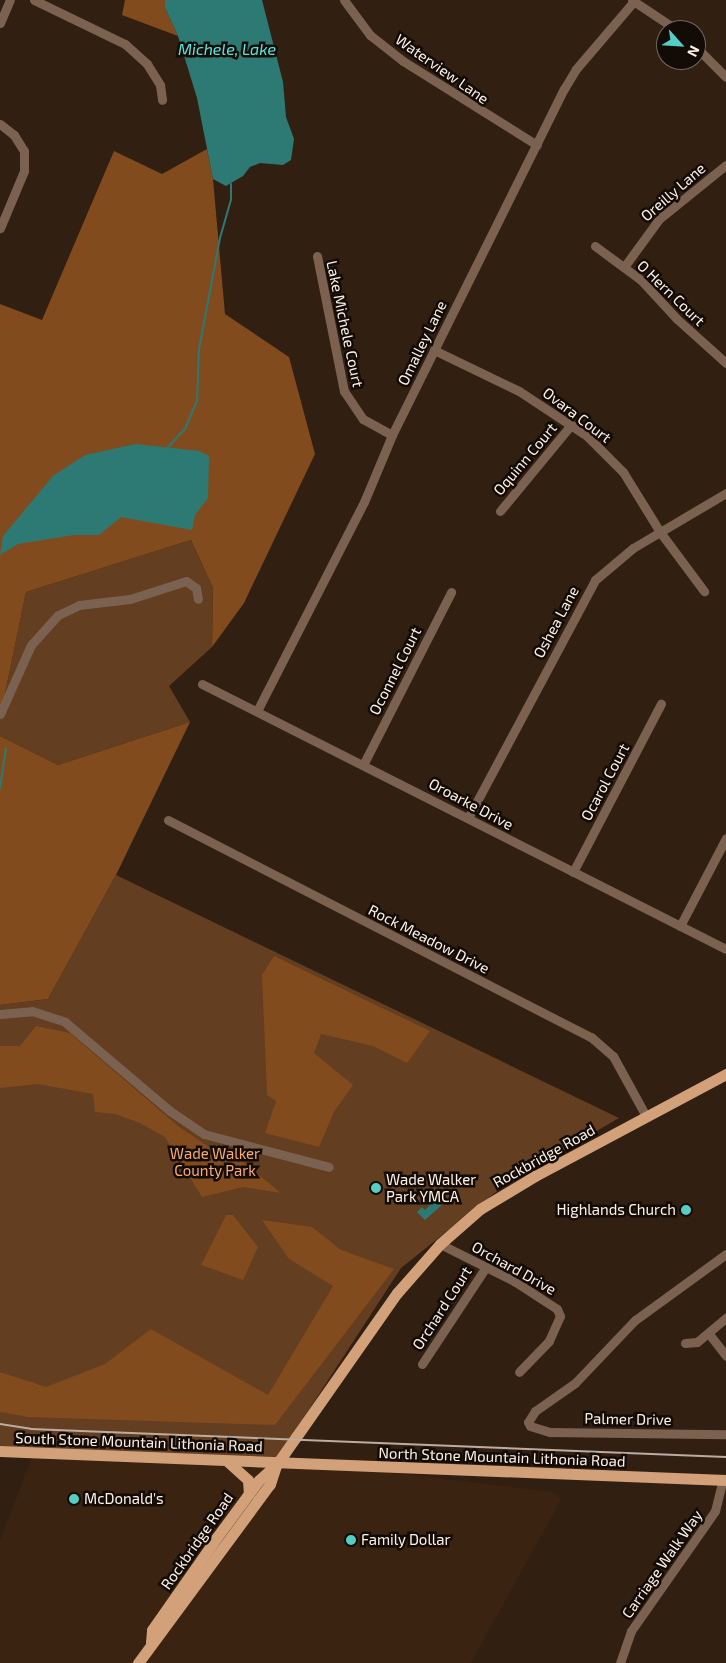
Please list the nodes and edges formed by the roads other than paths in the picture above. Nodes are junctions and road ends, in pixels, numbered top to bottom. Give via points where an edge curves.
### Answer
1 (10, 0) edge
2 (34, 0) edge
3 (344, 0) edge
4 (633, 1) edge
5 (662, 20) edge
6 (0, 23) edge
7 (706, 57) edge
8 (726, 77) edge
9 (162, 100) dead end
10 (0, 124) edge
11 (537, 146) junction
12 (726, 165) edge
13 (0, 228) edge
14 (595, 246) dead end
15 (316, 256) dead end
16 (624, 267) junction
17 (434, 350) junction
18 (726, 362) edge
19 (572, 425) junction
20 (392, 435) junction
21 (726, 493) edge
22 (500, 511) dead end
23 (660, 532) junction
24 (704, 591) dead end
25 (451, 592) dead end
26 (198, 599) dead end
27 (202, 684) dead end
28 (661, 704) dead end
29 (256, 711) junction
30 (0, 714) edge
31 (364, 763) junction
32 (468, 818) junction
33 (168, 820) dead end
34 (726, 838) edge
35 (573, 872) junction
36 (680, 926) junction
37 (726, 949) edge
38 (0, 1014) edge
39 (726, 1074) edge
40 (646, 1116) junction
41 (328, 1167) dead end
42 (440, 1244) junction
43 (726, 1254) edge
44 (486, 1267) junction
45 (726, 1318) edge
46 (709, 1334) junction
47 (685, 1343) dead end
48 (726, 1356) edge
49 (422, 1364) dead end
50 (519, 1372) dead end
51 (726, 1434) edge
52 (0, 1451) edge
53 (227, 1460) junction
54 (277, 1464) junction
55 (725, 1480) edge
56 (249, 1494) junction
57 (151, 1642) junction
58 (138, 1663) edge
59 (620, 1663) edge

1 - 6 street
2 - 9 street via 125,44 147,64 160,85
3 - 11 street, Waterview Lane via 370,35 403,61
4 - 5 street
4 - 11 street, Omalley Lane via 576,70
7 - 8 street
10 - 13 street via 14,135 24,151 24,171
11 - 17 street, Omalley Lane
12 - 16 street, Oreilly Lane via 659,219
14 - 16 street, O Hern Court
15 - 20 street, Lake Michele Court via 344,390 363,419
16 - 18 street, O Hern Court
17 - 19 street, Ovara Court via 519,391
17 - 20 street, Omalley Lane
19 - 22 street, Oquinn Court
19 - 23 street, Ovara Court via 623,472
20 - 29 street, Omalley Lane via 364,502
21 - 23 street, Oshea Lane
23 - 24 street, Ovara Court
23 - 32 street, Oshea Lane via 610,565 589,588
25 - 31 street, Oconnel Court
26 - 30 street via 196,588 186,580 130,599 79,605 63,612 36,636
27 - 29 street, Oroarke Drive
28 - 35 street, Ocarol Court
29 - 31 street, Oroarke Drive
31 - 32 street, Oroarke Drive
32 - 35 street, Oroarke Drive
33 - 40 street, Rock Meadow Drive via 599,1042 613,1056
34 - 36 street
35 - 36 street, Oroarke Drive
36 - 37 street, Oroarke Drive
38 - 41 street via 32,1011 64,1022 170,1111 204,1134
39 - 40 main road, Rockbridge Road
40 - 42 main road, Rockbridge Road via 480,1209
42 - 44 street, Orchard Drive
42 - 54 main road, Rockbridge Road via 397,1293
43 - 51 street, Palmer Drive via 635,1320 575,1383 530,1417 530,1426 550,1432
44 - 49 street, Orchard Court
44 - 50 street, Orchard Drive via 549,1300 560,1316 548,1341
45 - 46 street
46 - 47 street via 697,1342
46 - 48 street
52 - 53 main road, South Stone Mountain Lithonia Road
53 - 54 main road, South Stone Mountain Lithonia Road
53 - 56 main road via 248,1480
54 - 55 main road, North Stone Mountain Lithonia Road
54 - 56 main road, Rockbridge Road
54 - 57 main road, Rockbridge Road via 270,1484 160,1637
55 - 59 street, Carriage Walk Way via 715,1511 631,1631
56 - 57 main road, Rockbridge Road via 152,1630
57 - 58 main road, Rockbridge Road

